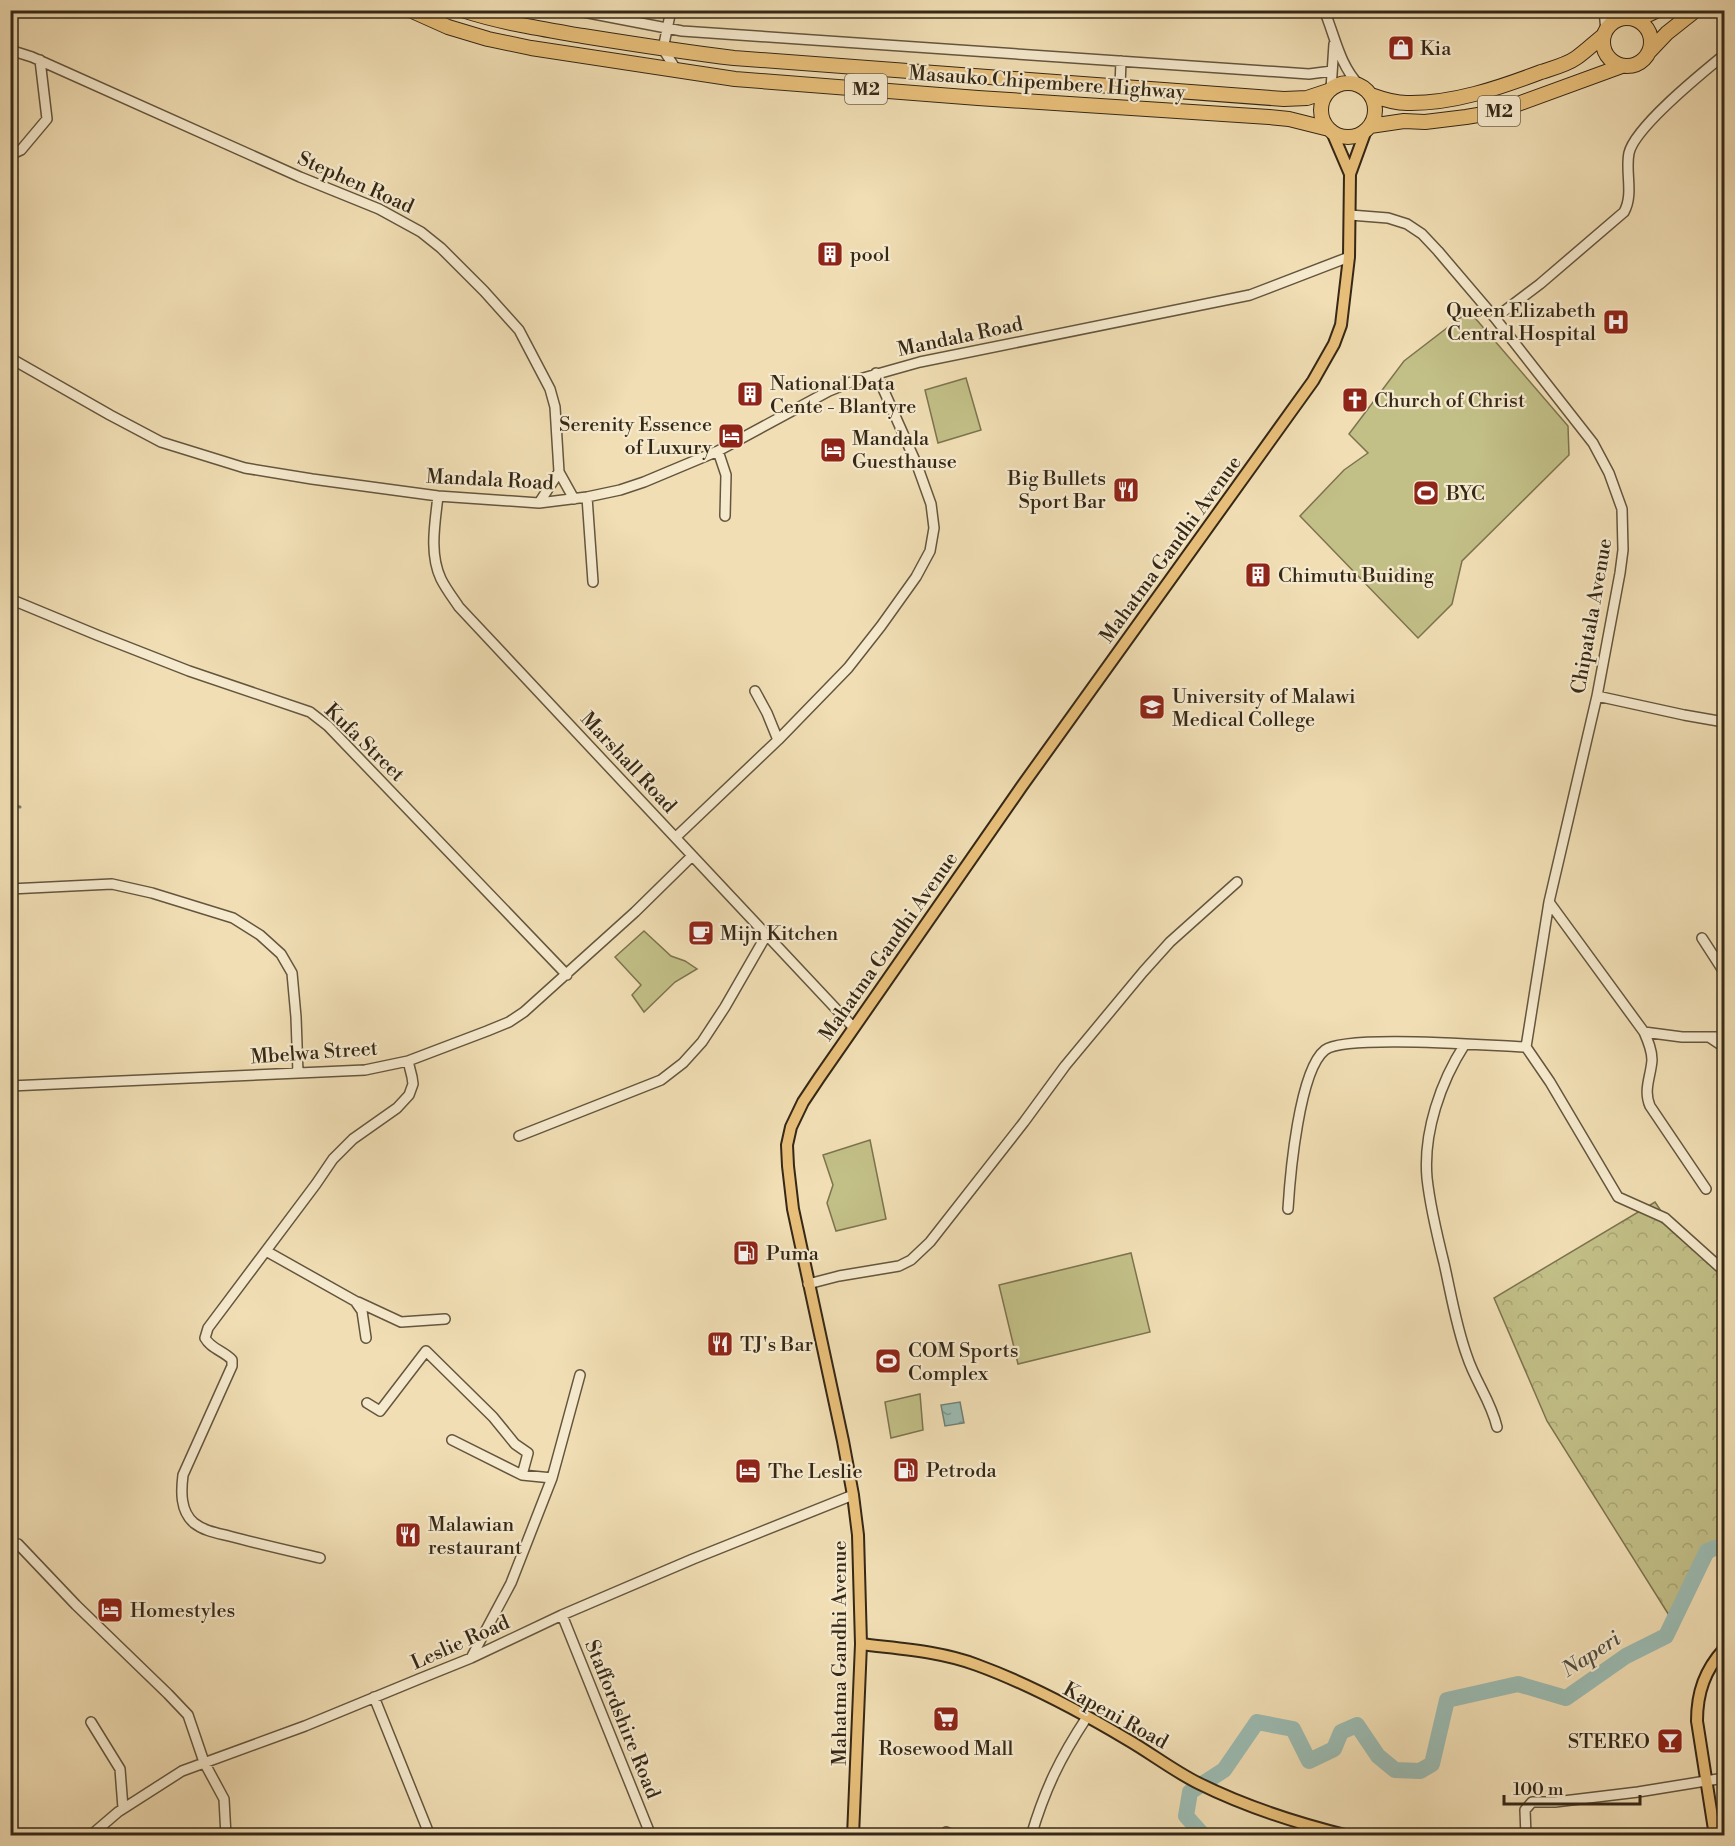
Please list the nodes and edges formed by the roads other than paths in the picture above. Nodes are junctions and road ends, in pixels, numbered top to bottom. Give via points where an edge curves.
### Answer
1 (410, 10) edge
2 (462, 10) edge
3 (573, 10) edge
4 (671, 10) edge
5 (1324, 10) edge
6 (1604, 10) edge
7 (1658, 10) edge
8 (1696, 10) edge
9 (1632, 17) edge
10 (668, 28) junction
11 (1605, 33) junction
12 (1334, 38) junction
13 (10, 50) edge
14 (663, 50) junction
15 (1648, 53) junction
16 (1725, 55) edge
17 (39, 60) junction
18 (1121, 61) junction
19 (1622, 66) junction
20 (677, 71) junction
21 (1332, 71) junction
22 (1359, 85) junction
23 (1120, 86) junction
24 (1330, 90) junction
25 (1371, 95) junction
26 (1368, 128) junction
27 (1330, 131) junction
28 (10, 155) edge
29 (1350, 174) junction
30 (1350, 215) junction
31 (1349, 257) junction
32 (1494, 318) junction
33 (10, 358) edge
34 (876, 374) junction
35 (718, 451) junction
36 (559, 472) junction
37 (438, 496) junction
38 (587, 497) junction
39 (574, 499) junction
40 (539, 503) junction
41 (725, 516) dead end
42 (593, 582) dead end
43 (10, 599) edge
44 (755, 691) dead end
45 (1597, 696) junction
46 (1725, 722) edge
47 (778, 740) junction
48 (676, 837) junction
49 (692, 856) junction
50 (1237, 882) dead end
51 (10, 889) edge
52 (1549, 902) junction
53 (766, 934) junction
54 (1702, 938) dead end
55 (1725, 972) edge
56 (567, 975) junction
57 (853, 1027) junction
58 (1644, 1032) junction
59 (1709, 1037) junction
60 (1725, 1037) edge
61 (1465, 1044) junction
62 (1526, 1047) junction
63 (1725, 1047) edge
64 (408, 1061) junction
65 (298, 1073) junction
66 (10, 1086) edge
67 (519, 1137) dead end
68 (1706, 1189) dead end
69 (1288, 1209) dead end
70 (266, 1251) junction
71 (1725, 1271) edge
72 (808, 1284) junction
73 (355, 1301) junction
74 (445, 1319) dead end
75 (366, 1338) dead end
76 (580, 1376) dead end
77 (367, 1403) dead end
78 (1497, 1427) dead end
79 (452, 1440) dead end
80 (522, 1475) junction
81 (552, 1478) junction
82 (853, 1496) junction
83 (18, 1544) dead end
84 (320, 1558) dead end
85 (562, 1615) junction
86 (861, 1644) junction
87 (1725, 1649) edge
88 (471, 1658) junction
89 (374, 1698) junction
90 (1087, 1717) junction
91 (91, 1722) dead end
92 (204, 1762) junction
93 (1725, 1778) edge
94 (1707, 1780) junction
95 (123, 1808) junction
96 (95, 1833) edge
97 (226, 1836) edge
98 (430, 1836) edge
99 (651, 1836) edge
100 (853, 1836) edge
101 (1031, 1836) edge
102 (1348, 1836) edge
103 (1526, 1836) edge
104 (1715, 1836) edge

1 - 20 highway, Masauko Chipembere Highway / M2 via 488,39
2 - 14 highway, Masauko Chipembere Highway / M2 via 492,20
3 - 10 street
4 - 10 street
5 - 12 street
6 - 11 street
7 - 9 highway, M2
8 - 15 highway, M2
9 - 11 highway, M2 via 1618,20
9 - 15 highway via 1648,31
10 - 14 street
10 - 18 street
11 - 19 highway via 1604,50 1614,63
11 - 25 highway, M2 via 1575,59 1489,90 1405,103
12 - 21 street
12 - 22 street via 1344,64
13 - 17 street, Stephen Road
14 - 20 street
14 - 23 highway, Masauko Chipembere Highway / M2
15 - 19 highway, M2 via 1637,64
16 - 32 street via 1638,134 1629,154 1628,204 1624,212
17 - 28 street via 47,118 21,150
17 - 36 street, Stephen Road via 379,209 421,232 519,330 550,389 555,407
18 - 21 street via 1309,74
18 - 23 street
19 - 26 highway, M2 via 1496,112
20 - 27 highway, Masauko Chipembere Highway / M2 via 735,79 1289,119
21 - 24 street
22 - 24 highway, M2 via 1344,83
22 - 25 highway, M2
23 - 24 highway, Masauko Chipembere Highway / M2 via 1284,99 1307,98
24 - 27 highway via 1323,98 1321,114
25 - 26 highway via 1374,116
26 - 27 highway, M2 via 1346,137
26 - 29 main road, Mahatma Gandhi Avenue
27 - 29 main road, Mahatma Gandhi Avenue
29 - 30 main road, Mahatma Gandhi Avenue
30 - 31 main road, Mahatma Gandhi Avenue
30 - 32 street, Chipatala Avenue via 1388,218 1422,234
31 - 34 street, Mandala Road via 1250,295
31 - 57 main road, Mahatma Gandhi Avenue via 1341,325 1313,381
32 - 45 street, Chipatala Avenue via 1593,443 1622,509 1620,573
33 - 37 street, Mandala Road via 161,442 245,468
34 - 35 street, Mandala Road via 829,391
34 - 47 street via 931,504 934,528 930,551 916,577 848,668
35 - 38 street, Mandala Road via 644,482
35 - 41 street via 726,475
36 - 39 street, Stephen Road
36 - 40 street
37 - 40 street, Mandala Road
37 - 48 street, Marshall Road via 435,560 459,607
38 - 39 street, Mandala Road
38 - 42 street
39 - 40 street, Mandala Road
43 - 56 street, Kufa Street via 189,671 310,712 328,726
44 - 47 street
45 - 46 street
45 - 52 street, Chipatala Avenue
47 - 48 street
48 - 49 street, Marshall Road
49 - 53 street, Marshall Road
49 - 56 street, Mbelwa Street
50 - 72 street via 1170,942 1137,979 930,1242 911,1260 899,1266
51 - 65 street via 112,884 152,892 233,918 260,935 281,954 292,973
52 - 58 street
52 - 62 street, Chipatala Avenue
53 - 57 street, Marshall Road
53 - 67 street via 725,1007 683,1063 661,1080
54 - 55 street
56 - 64 street, Mbelwa Street via 509,1022
57 - 72 main road, Mahatma Gandhi Avenue via 803,1102 787,1145 793,1209
58 - 59 street
58 - 68 street via 1652,1059 1647,1098 1650,1106
59 - 60 street
59 - 63 street
61 - 62 street
61 - 69 street via 1344,1044 1326,1049 1318,1056 1312,1066 1294,1141
61 - 78 street via 1438,1102 1426,1152 1427,1177 1458,1326 1467,1358 1494,1412
62 - 71 street via 1618,1197 1674,1224
64 - 65 street, Mbelwa Street via 365,1070
64 - 70 street via 412,1077 410,1095 333,1159
65 - 66 street, Mbelwa Street
70 - 73 street
70 - 84 street via 208,1329 208,1343 228,1356 232,1366 183,1475 182,1500 193,1522 203,1529
72 - 82 main road, Mahatma Gandhi Avenue
73 - 74 street via 401,1322
73 - 75 street via 362,1311
76 - 81 street
77 - 80 street via 380,1411 426,1351 528,1453
79 - 80 street
80 - 81 street
81 - 88 street via 511,1583
82 - 85 street, Leslie Road
82 - 86 main road, Mahatma Gandhi Avenue
83 - 92 street via 185,1712
85 - 88 street, Leslie Road
85 - 99 street, Staffordshire Road
86 - 90 main road, Kapeni Road via 941,1654 976,1665
86 - 100 main road, Mahatma Gandhi Avenue
87 - 94 main road via 1714,1660 1699,1690 1697,1721
88 - 89 street, Leslie Road
89 - 92 street, Leslie Road
89 - 98 street
90 - 101 street via 1054,1772
90 - 102 main road, Kapeni Road via 1198,1783 1257,1809
91 - 95 street via 120,1768
92 - 95 street, Leslie Road via 182,1771
92 - 97 street via 224,1799
93 - 94 street
94 - 103 street via 1638,1792 1532,1802 1525,1810
94 - 104 main road
95 - 96 street, Leslie Road

